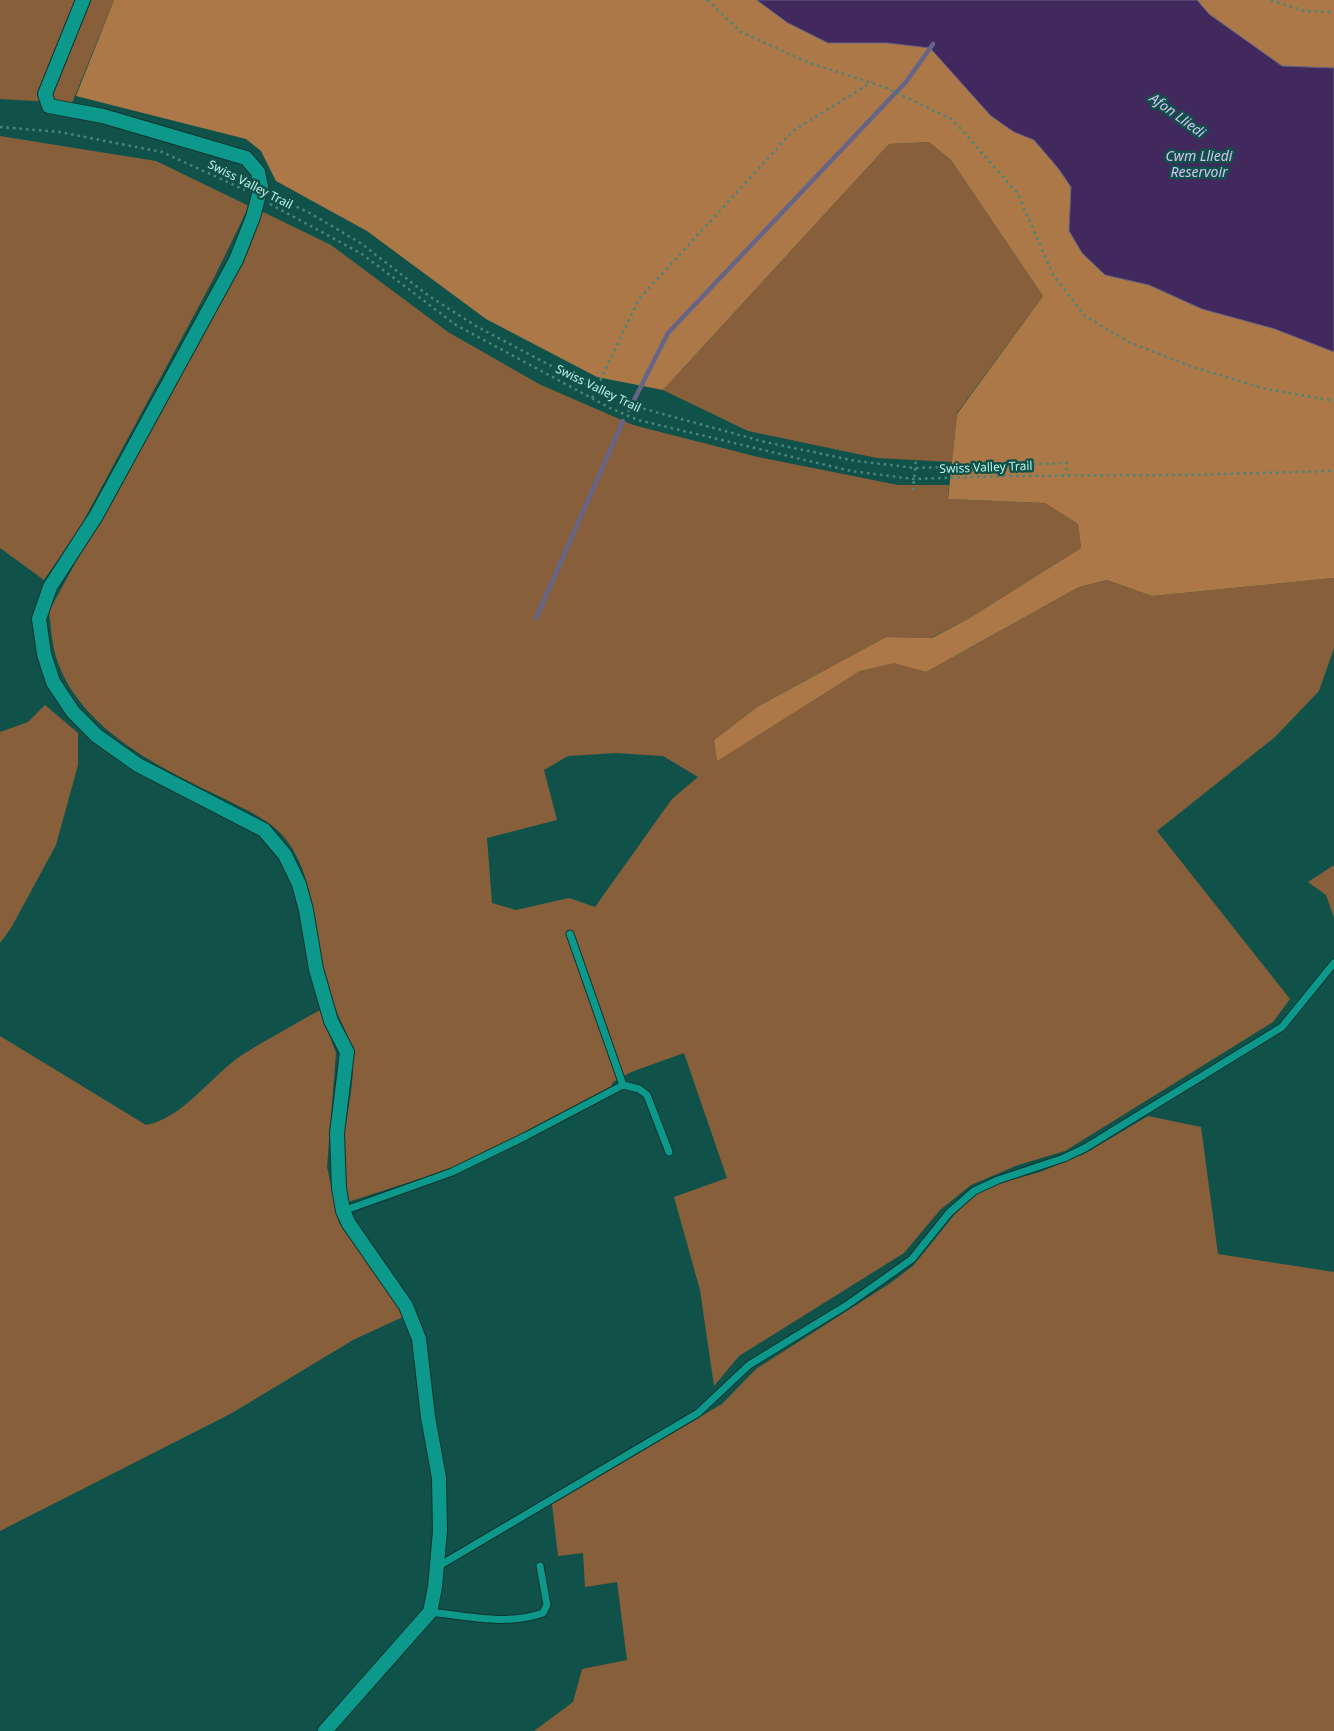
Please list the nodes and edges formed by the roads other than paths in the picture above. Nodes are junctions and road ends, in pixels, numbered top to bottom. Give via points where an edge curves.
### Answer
1 (83, 0) edge
2 (570, 934) dead end
3 (1334, 963) edge
4 (623, 1085) junction
5 (669, 1152) dead end
6 (344, 1211) junction
7 (540, 1566) dead end
8 (437, 1567) junction
9 (430, 1612) junction
10 (325, 1731) edge

1 - 6 street, bridge via 45,94 49,106 103,116 246,158 258,172 253,217 236,260 96,516 50,587 39,619 44,654 54,682 73,712 98,736 138,765 264,830 285,855 301,892 316,969 331,1021 347,1052 337,1133 339,1188
2 - 4 lane
3 - 8 lane via 1282,1027 1085,1148 974,1191 949,1213 912,1259 847,1305 749,1365 698,1413
4 - 5 lane via 647,1095
4 - 6 lane via 452,1172
6 - 8 street via 349,1224 406,1306 419,1339 439,1478
7 - 9 lane via 547,1605 543,1613 505,1621
8 - 9 street
9 - 10 street

